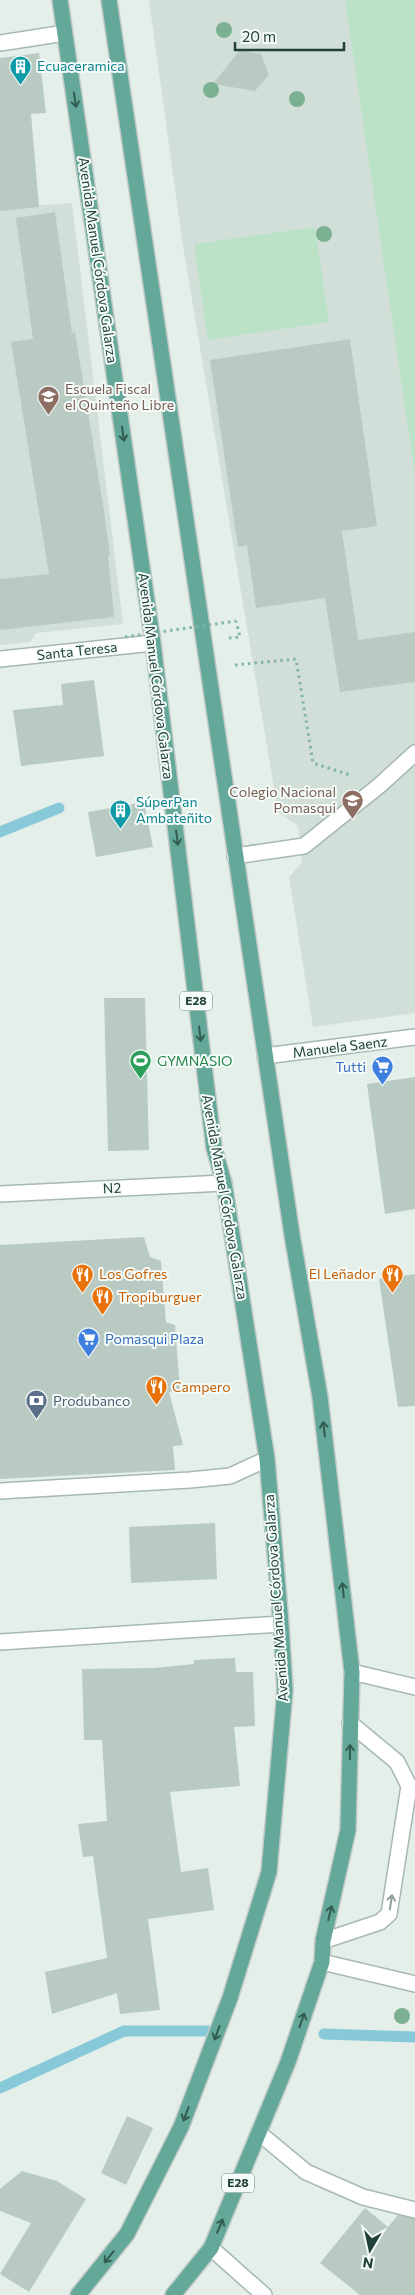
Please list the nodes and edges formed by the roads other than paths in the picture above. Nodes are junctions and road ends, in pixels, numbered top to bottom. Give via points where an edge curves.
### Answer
1 (60, 0) edge
2 (109, 0) edge
3 (65, 33) junction
4 (0, 43) edge
5 (153, 643) junction
6 (0, 660) edge
7 (415, 753) edge
8 (235, 856) junction
9 (415, 1037) edge
10 (265, 1056) junction
11 (224, 1183) junction
12 (0, 1194) edge
13 (267, 1459) junction
14 (0, 1491) edge
15 (281, 1624) junction
16 (0, 1642) edge
17 (352, 1672) junction
18 (415, 1687) edge
19 (350, 1723) junction
20 (323, 1941) junction
21 (322, 1962) junction
22 (415, 1984) edge
23 (259, 2133) junction
24 (415, 2210) edge
25 (210, 2248) junction
26 (78, 2295) edge
27 (173, 2295) edge
28 (264, 2295) edge

1 - 3 main road, Avenida Manuel Córdova Galarza / E28
2 - 8 main road, E28
3 - 4 street
3 -> 5 main road, Avenida Manuel Córdova Galarza / E28
5 - 6 street, Santa Teresa
5 -> 11 main road, Avenida Manuel Córdova Galarza / E28 via 214,1148
7 - 8 street via 304,846
8 - 10 main road, E28
9 - 10 street, Manuela Saenz
17 -> 10 main road, E28 via 320,1397
11 - 12 street, N2
11 - 13 main road, Avenida Manuel Córdova Galarza / E28
13 - 14 street via 230,1476
13 - 15 main road, Avenida Manuel Córdova Galarza / E28
15 - 16 street
15 -> 26 main road, Avenida Manuel Córdova Galarza / E28 via 285,1690 269,1872 230,1998 181,2127 127,2234
17 - 18 street
17 - 19 main road, E28
20 -> 19 main road, E28 via 348,1830
20 -> 19 street via 380,1922 389,1914 409,1786 397,1762
20 - 21 main road, E28
21 - 22 street
23 -> 21 main road, E28 via 288,2062
23 - 24 street via 306,2172 363,2197
25 -> 23 main road, E28
25 - 27 main road, E28
25 - 28 street

